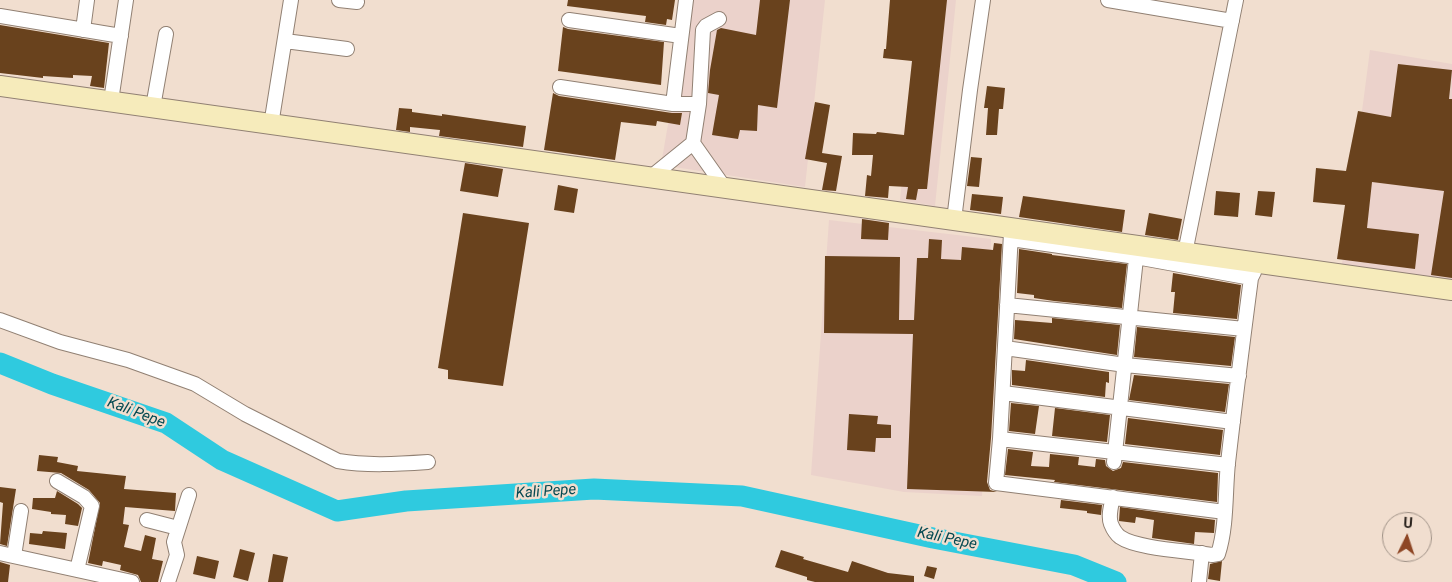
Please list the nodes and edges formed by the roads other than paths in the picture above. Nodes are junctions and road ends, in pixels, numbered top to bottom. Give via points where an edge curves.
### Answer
1 (88, 0) edge
2 (126, 0) edge
3 (290, 0) edge
4 (339, 0) edge
5 (686, 0) edge
6 (984, 0) edge
7 (1109, 0) edge
8 (1236, 0) edge
9 (357, 2) dead end
10 (0, 16) edge
11 (720, 19) dead end
12 (569, 20) dead end
13 (1232, 21) junction
14 (83, 30) junction
15 (166, 34) dead end
16 (121, 36) junction
17 (681, 36) junction
18 (285, 41) junction
19 (347, 49) dead end
20 (0, 86) edge
21 (560, 87) dead end
22 (111, 101) junction
23 (673, 104) junction
24 (699, 104) junction
25 (153, 107) junction
26 (271, 125) junction
27 (692, 143) junction
28 (651, 177) junction
29 (724, 187) junction
30 (954, 220) junction
31 (1137, 252) junction
32 (1185, 253) junction
33 (1452, 290) edge
34 (1007, 305) junction
35 (1130, 318) junction
36 (0, 320) edge
37 (1244, 329) junction
38 (1005, 348) junction
39 (1125, 365) junction
40 (1239, 376) junction
41 (1003, 393) junction
42 (1120, 408) junction
43 (1233, 422) junction
44 (1000, 438) junction
45 (1115, 458) junction
46 (428, 462) dead end
47 (1228, 465) junction
48 (57, 481) dead end
49 (189, 495) dead end
50 (1113, 498) junction
51 (21, 510) dead end
52 (1225, 512) junction
53 (148, 520) dead end
54 (178, 528) junction
55 (1202, 553) junction
56 (7, 555) edge
57 (77, 570) junction
58 (132, 582) edge
59 (168, 582) edge
60 (1199, 582) edge

1 - 14 street
2 - 16 street
3 - 18 street
4 - 9 street
5 - 17 street
6 - 30 street
7 - 13 street
8 - 13 street
10 - 14 street
11 - 24 street via 703,30
12 - 17 street
13 - 32 street
14 - 16 street
15 - 25 street
16 - 22 street
17 - 23 street
18 - 19 street
18 - 26 street
20 - 22 main road
21 - 23 street
22 - 25 main road
23 - 24 street
24 - 27 street
25 - 26 main road
26 - 28 main road
27 - 28 street
27 - 29 street
28 - 29 main road
29 - 30 main road
30 - 31 main road
31 - 32 main road
31 - 34 street via 1011,236
31 - 35 street
31 - 37 street via 1253,275
32 - 33 main road
34 - 35 street
34 - 38 street
35 - 37 street
35 - 39 street
36 - 46 street via 194,384 338,461 351,464
37 - 40 street
38 - 39 street
38 - 41 street
39 - 40 street
39 - 42 street
40 - 43 street
41 - 42 street
41 - 44 street
42 - 43 street
42 - 45 street
43 - 47 street
44 - 45 street
44 - 50 street via 998,484
45 - 47 street
47 - 52 street
48 - 57 street via 84,497 92,506
49 - 54 street
50 - 52 street
50 - 55 street via 1110,523 1120,537 1157,547
51 - 56 street
52 - 55 street via 1218,554
53 - 54 street
54 - 59 street via 174,542 177,555
55 - 60 street
56 - 57 street
57 - 58 street

